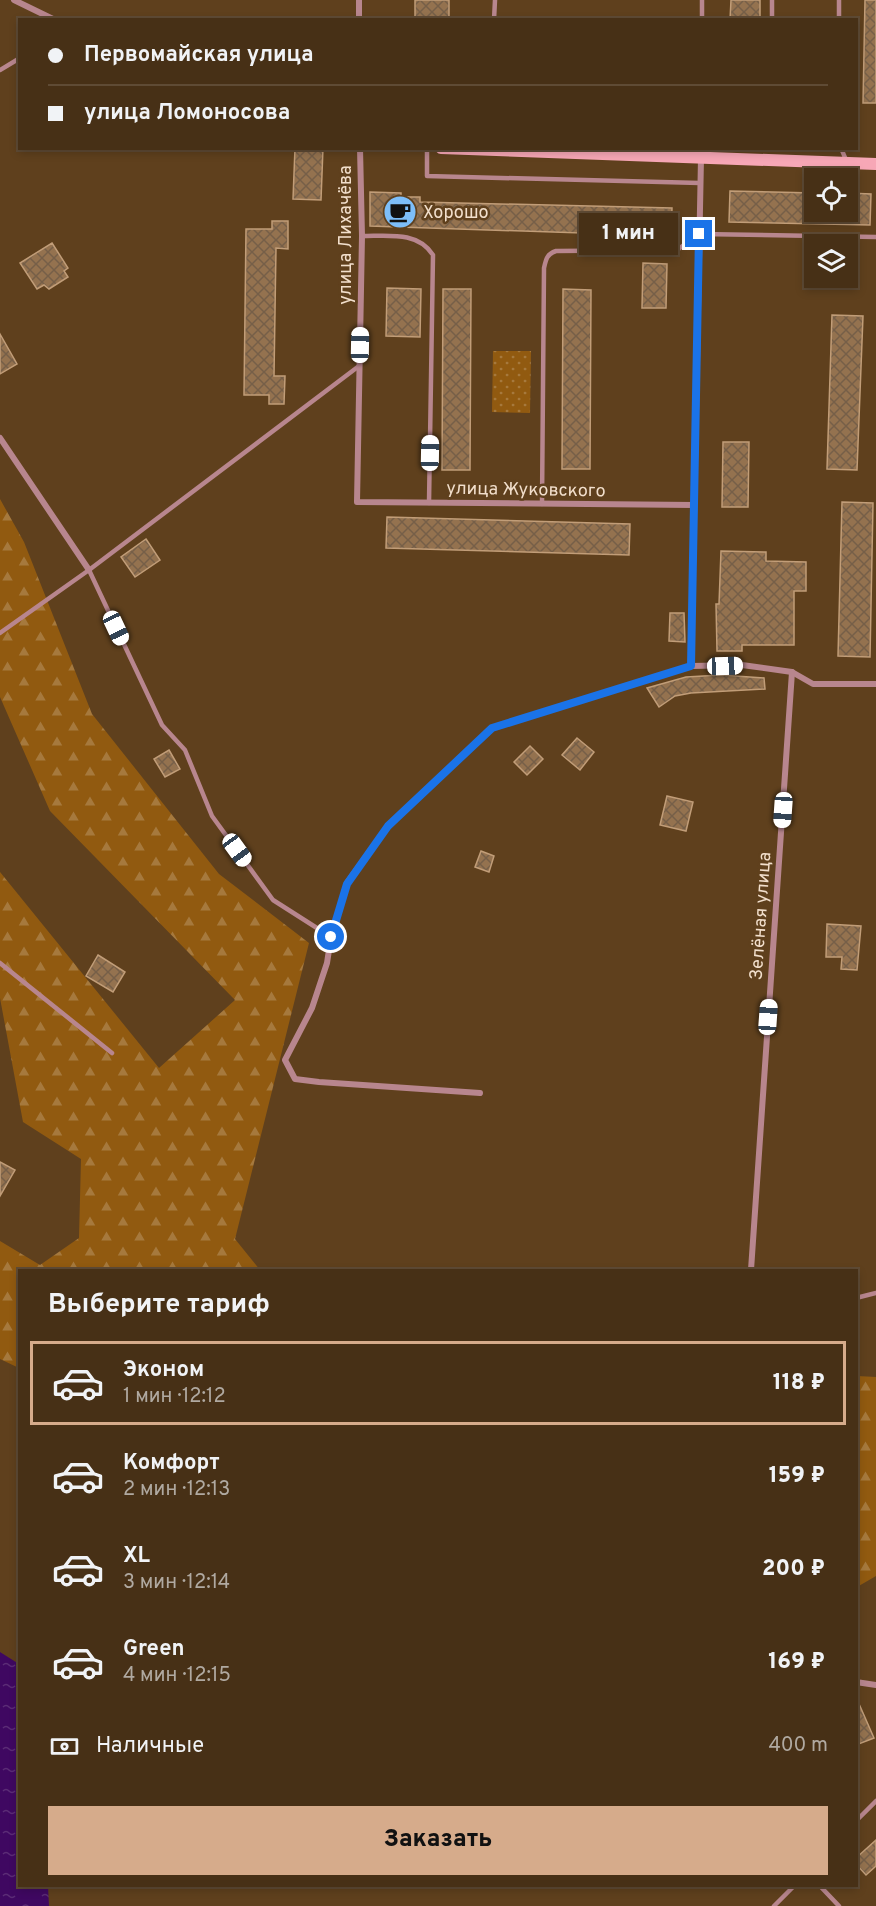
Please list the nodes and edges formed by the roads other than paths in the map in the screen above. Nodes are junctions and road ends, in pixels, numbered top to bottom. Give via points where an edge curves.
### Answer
1 (14, 0) edge
2 (359, 0) edge
3 (495, 0) edge
4 (702, 0) edge
5 (772, 0) edge
6 (839, 0) edge
7 (51, 18) edge
8 (359, 18) edge
9 (494, 18) edge
10 (702, 18) edge
11 (772, 18) edge
12 (839, 18) edge
13 (18, 59) edge
14 (0, 70) edge
15 (360, 150) edge
16 (427, 150) edge
17 (518, 150) edge
18 (842, 150) edge
19 (701, 153) edge
20 (847, 163) junction
21 (876, 164) edge
22 (700, 183) junction
23 (699, 234) junction
24 (362, 236) junction
25 (876, 237) edge
26 (359, 366) junction
27 (0, 438) edge
28 (357, 502) joint
29 (429, 503) junction
30 (542, 504) junction
31 (694, 505) junction
32 (89, 570) junction
33 (0, 633) edge
34 (691, 666) junction
35 (792, 672) junction
36 (876, 684) edge
37 (331, 937) junction
38 (0, 963) edge
39 (112, 1053) dead end
40 (480, 1093) dead end
41 (751, 1269) edge
42 (876, 1293) edge
43 (858, 1298) edge
44 (858, 1682) edge
45 (876, 1685) edge
46 (876, 1801) edge
47 (858, 1819) edge
48 (793, 1887) edge
49 (821, 1887) edge
50 (774, 1906) edge
51 (839, 1906) edge

1 - 7 street
2 - 8 street
3 - 9 lane
4 - 10 lane
5 - 11 lane
6 - 12 lane
13 - 14 lane
15 - 24 street, улица Лихачёва
16 - 22 lane via 427,176
17 - 19 street
18 - 20 lane
19 - 20 street
19 - 22 street
20 - 21 street
22 - 23 street
23 - 25 lane
23 - 30 lane via 677,250 556,251 546,259
23 - 31 street
24 - 26 street, улица Лихачёва
24 - 29 lane via 408,237 427,245 434,255
26 - 28 street, улица Лихачёва
26 - 32 lane
27 - 32 street
28 - 29 street, улица Жуковского
29 - 30 street, улица Жуковского
30 - 31 street, улица Жуковского
31 - 34 street
32 - 33 lane
32 - 37 lane via 162,725 185,750 212,816 273,900
34 - 35 street via 742,665
34 - 37 street via 492,728 388,826 347,884
35 - 36 street via 813,684
35 - 41 street, Зелёная улица
37 - 40 street via 312,1008 285,1060 295,1079
38 - 39 lane
42 - 43 lane
44 - 45 street
46 - 47 lane
48 - 50 lane
49 - 51 lane

